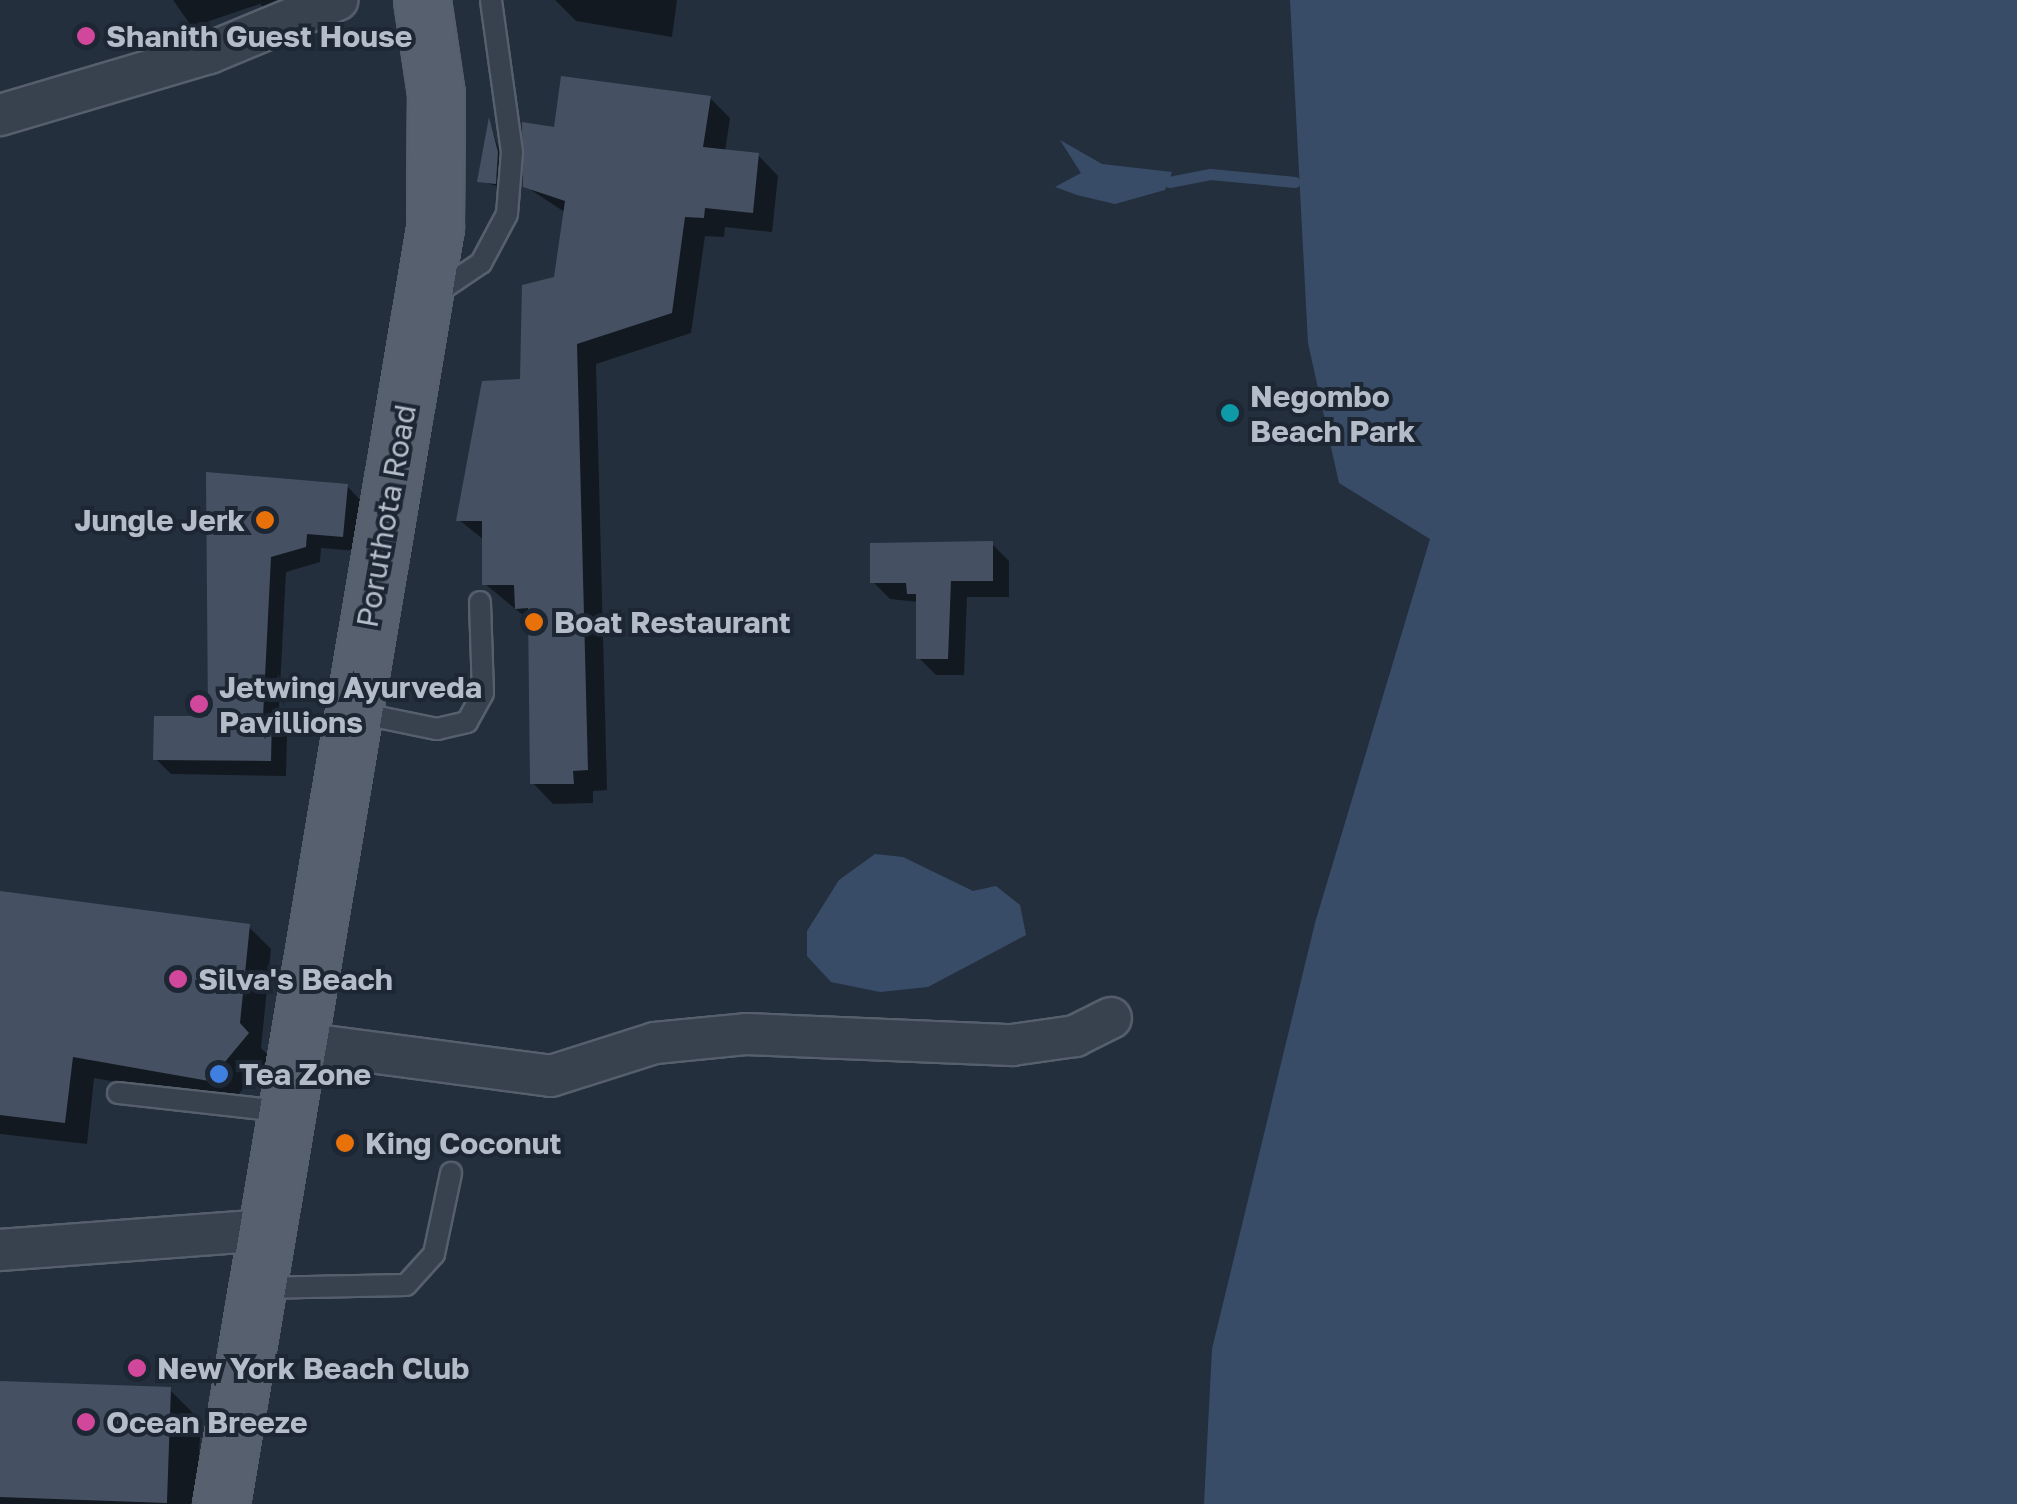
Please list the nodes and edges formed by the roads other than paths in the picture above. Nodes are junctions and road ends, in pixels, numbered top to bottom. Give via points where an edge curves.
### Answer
1 (337, 0) edge
2 (490, 0) edge
3 (424, 1) edge
4 (0, 115) edge
5 (422, 303) junction
6 (480, 602) dead end
7 (352, 712) junction
8 (1111, 1018) dead end
9 (294, 1042) junction
10 (118, 1093) dead end
11 (282, 1110) junction
12 (451, 1173) dead end
13 (266, 1230) junction
14 (0, 1250) edge
15 (256, 1288) junction
16 (222, 1504) edge

1 - 4 street via 210,53
2 - 5 lane via 512,152 507,214 481,263
3 - 5 main road, Poruthota Road via 436,94 436,228
5 - 7 main road, Poruthota Road
6 - 7 lane via 483,693 467,722 437,729
7 - 9 main road, Poruthota Road
8 - 9 street via 1075,1036 1012,1045 746,1034 673,1042 551,1076
9 - 11 main road, Poruthota Road
10 - 11 lane
11 - 13 main road, Poruthota Road
12 - 15 lane via 434,1254 406,1285
13 - 14 street
13 - 15 main road, Poruthota Road
15 - 16 main road, Poruthota Road

